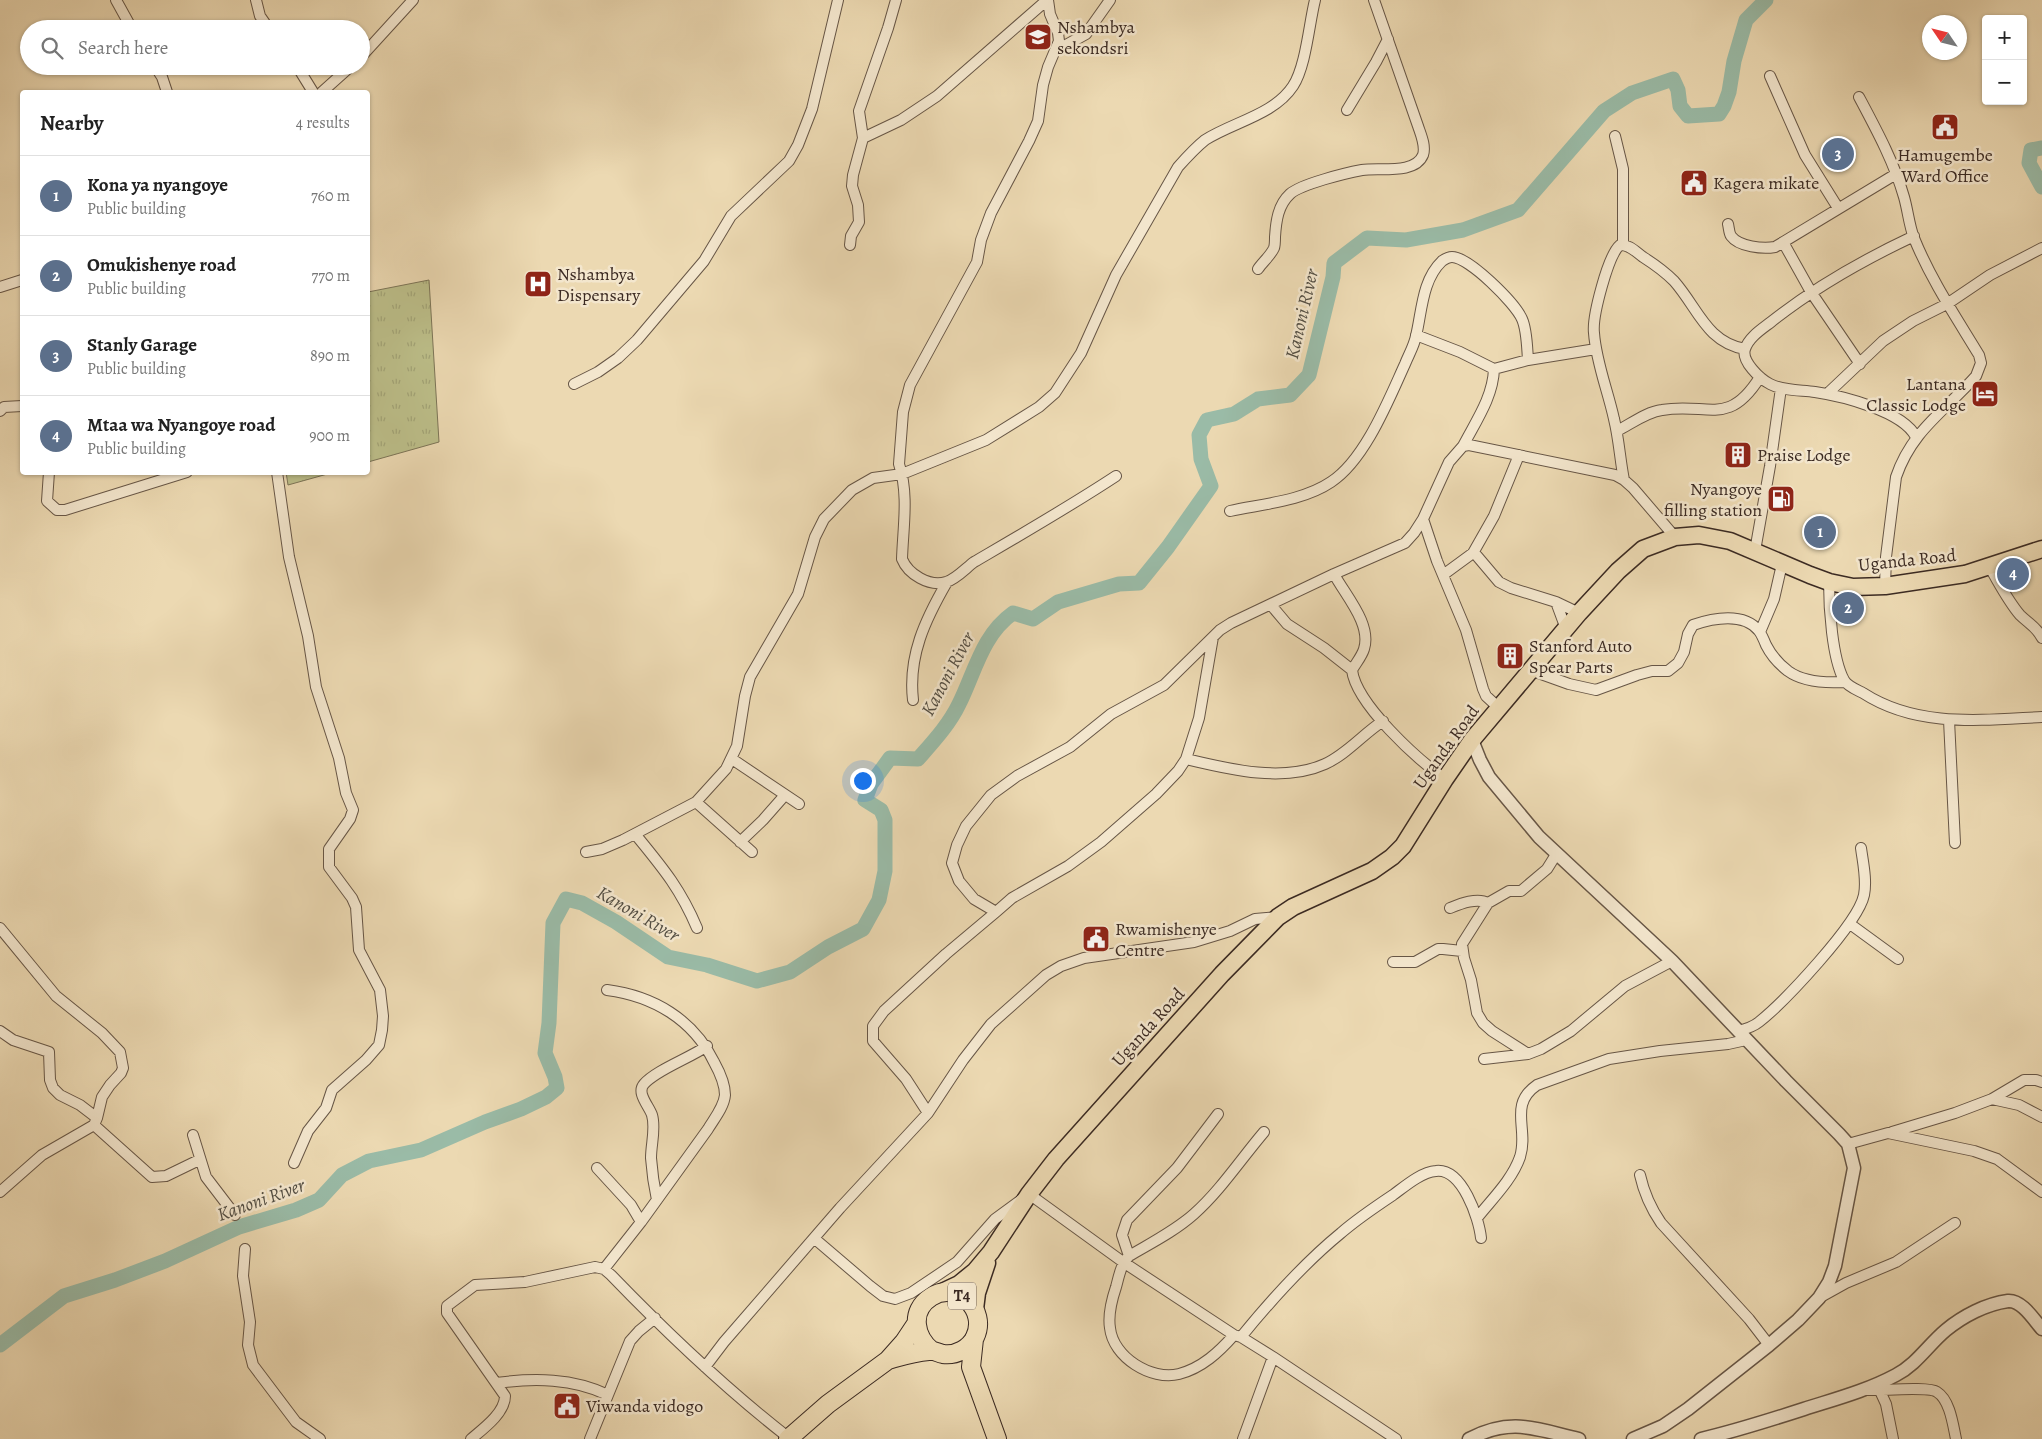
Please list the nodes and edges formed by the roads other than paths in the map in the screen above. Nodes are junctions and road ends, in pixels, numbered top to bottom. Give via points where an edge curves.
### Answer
1 (116, 0) edge
2 (256, 0) edge
3 (413, 0) edge
4 (838, 0) edge
5 (896, 0) edge
6 (1047, 0) edge
7 (1110, 0) edge
8 (1315, 0) edge
9 (1374, 0) edge
10 (127, 20) edge
11 (262, 20) edge
12 (1388, 39) junction
13 (370, 47) edge
14 (1057, 50) junction
15 (161, 75) edge
16 (303, 75) edge
17 (341, 75) edge
18 (1770, 76) dead end
19 (166, 90) edge
20 (312, 90) edge
21 (324, 90) edge
22 (1859, 97) dead end
23 (1347, 110) dead end
24 (1615, 136) dead end
25 (863, 138) junction
26 (1896, 174) junction
27 (1838, 208) junction
28 (1728, 224) dead end
29 (1914, 236) junction
30 (1783, 242) junction
31 (850, 245) dead end
32 (1623, 245) junction
33 (2042, 248) edge
34 (1258, 269) dead end
35 (20, 281) edge
36 (0, 287) edge
37 (1811, 292) junction
38 (1947, 304) junction
39 (1416, 335) junction
40 (1596, 349) junction
41 (1745, 349) junction
42 (1528, 360) junction
43 (1860, 364) junction
44 (1494, 369) junction
45 (1760, 377) junction
46 (574, 384) dead end
47 (1781, 388) junction
48 (1827, 394) junction
49 (20, 406) edge
50 (0, 411) edge
51 (1617, 431) junction
52 (1916, 437) junction
53 (1463, 446) junction
54 (1519, 455) junction
55 (902, 474) junction
56 (50, 475) edge
57 (178, 475) edge
58 (278, 475) edge
59 (1116, 476) dead end
60 (1624, 480) junction
61 (1230, 511) dead end
62 (1423, 519) junction
63 (1674, 537) junction
64 (2042, 550) edge
65 (1755, 551) junction
66 (1473, 553) junction
67 (1782, 564) junction
68 (1990, 568) junction
69 (1334, 574) junction
70 (1443, 575) junction
71 (947, 582) junction
72 (1829, 582) junction
73 (1885, 586) junction
74 (1556, 602) junction
75 (1271, 605) junction
76 (1579, 613) junction
77 (1566, 629) junction
78 (1760, 632) junction
79 (1214, 636) junction
80 (2042, 638) edge
81 (1352, 670) junction
82 (1530, 670) junction
83 (1844, 682) junction
84 (913, 700) dead end
85 (1499, 708) junction
86 (2042, 718) edge
87 (1949, 720) junction
88 (1383, 721) junction
89 (1472, 740) junction
90 (732, 759) junction
91 (1186, 759) junction
92 (1445, 779) junction
93 (786, 795) junction
94 (696, 802) junction
95 (799, 804) dead end
96 (635, 834) junction
97 (740, 842) junction
98 (1955, 843) dead end
99 (1861, 848) dead end
100 (586, 852) dead end
101 (752, 852) dead end
102 (1557, 853) junction
103 (1488, 903) junction
104 (1450, 908) dead end
105 (996, 912) junction
106 (1278, 917) junction
107 (1850, 924) junction
108 (0, 928) edge
109 (697, 928) dead end
110 (1464, 953) junction
111 (1898, 960) dead end
112 (1672, 961) junction
113 (1393, 962) dead end
114 (607, 990) dead end
115 (0, 1031) edge
116 (1742, 1035) junction
117 (707, 1046) junction
118 (1528, 1054) junction
119 (1484, 1059) dead end
120 (2042, 1082) edge
121 (1992, 1099) junction
122 (928, 1113) junction
123 (1218, 1114) dead end
124 (2042, 1117) edge
125 (96, 1122) junction
126 (1264, 1132) dead end
127 (1888, 1133) junction
128 (193, 1134) dead end
129 (1848, 1144) junction
130 (200, 1160) junction
131 (294, 1163) dead end
132 (597, 1168) dead end
133 (1640, 1175) dead end
134 (0, 1192) edge
135 (2042, 1192) edge
136 (1029, 1194) junction
137 (657, 1200) junction
138 (234, 1216) dead end
139 (1477, 1218) junction
140 (641, 1222) junction
141 (1955, 1223) dead end
142 (1481, 1238) dead end
143 (815, 1239) junction
144 (245, 1249) dead end
145 (991, 1252) junction
146 (1126, 1259) junction
147 (604, 1270) junction
148 (942, 1292) junction
149 (1819, 1298) junction
150 (975, 1308) junction
151 (655, 1318) junction
152 (916, 1324) junction
153 (2042, 1329) edge
154 (1238, 1336) junction
155 (974, 1339) junction
156 (1769, 1345) junction
157 (938, 1352) junction
158 (1273, 1357) junction
159 (888, 1360) junction
160 (705, 1368) junction
161 (496, 1383) junction
162 (978, 1385) junction
163 (1866, 1390) junction
164 (1880, 1391) junction
165 (608, 1394) junction
166 (320, 1439) edge
167 (471, 1439) edge
168 (590, 1439) edge
169 (788, 1439) edge
170 (997, 1439) edge
171 (1243, 1439) edge
172 (1396, 1439) edge
173 (1469, 1439) edge
174 (1579, 1439) edge
175 (1633, 1439) edge
176 (1702, 1439) edge
177 (1894, 1439) edge
178 (1956, 1439) edge

1 - 10 street
2 - 11 street
3 - 13 street
4 - 46 street via 816,95 789,161 731,216 704,261 637,340 598,372
5 - 25 street via 859,111
6 - 14 street via 1058,33
6 - 25 street via 937,96 901,120
7 - 14 street via 1086,34
8 - 55 street via 1301,68 1294,86 1282,100 1206,140 1178,167 1116,275 1081,353 1055,393 1040,407 986,440
9 - 12 street
12 - 23 street
12 - 34 street via 1424,147 1421,159 1412,165 1390,170 1364,170 1339,176 1291,193 1280,207 1274,248
14 - 55 street via 1048,67 1038,121 991,213 977,262 910,385 903,412 899,464
15 - 19 street
16 - 20 street
17 - 21 street
18 - 27 street via 1805,155
22 - 26 street
24 - 32 street via 1622,169
25 - 31 street via 852,186 860,214
26 - 27 street
26 - 29 street
27 - 30 street
28 - 30 street via 1732,237 1743,244 1765,248
29 - 37 street
29 - 38 street
30 - 37 street
32 - 40 street via 1616,248 1611,258 1594,319
32 - 41 street via 1629,246 1673,280 1719,339 1732,347
33 - 38 street via 1990,275
35 - 36 street
37 - 41 street via 1760,331
37 - 43 street
38 - 43 street via 1883,341
38 - 52 street via 1979,355 1980,370
39 - 42 street via 1422,300 1432,275 1444,259 1456,258 1496,286 1516,308 1523,320
39 - 44 street
39 - 61 street via 1376,426 1347,467 1332,482 1291,498
40 - 42 street
40 - 51 street
41 - 45 street via 1745,355
42 - 44 street
43 - 48 street
44 - 53 street via 1486,402
45 - 47 street
45 - 51 street via 1744,399 1735,404 1715,410 1655,411
47 - 48 street
47 - 65 street
48 - 52 street via 1888,414 1908,426
49 - 50 street via 4,407
51 - 60 street
52 - 73 street via 1896,478
53 - 54 street
53 - 62 street via 1449,462
54 - 60 street via 1596,470
54 - 66 street via 1494,516
55 - 71 street via 906,508 902,559 905,566 922,579
55 - 90 street via 865,481 824,519 815,537 798,594 750,677
56 - 57 street via 47,501 57,510
58 - 131 street via 289,557 316,686 353,810 329,849 329,867 356,907 359,950 380,990 383,1016 379,1045 332,1090 326,1108 308,1131
59 - 71 street
60 - 63 street
62 - 69 street via 1405,543
62 - 70 street
63 - 65 main road, Uganda Road via 1699,535 1730,541
63 - 76 main road, Uganda Road via 1652,544 1634,556
64 - 68 main road, Uganda Road
65 - 67 main road, Uganda Road
66 - 70 street
66 - 74 street via 1500,582
67 - 72 main road, Uganda Road
67 - 78 street via 1774,600
68 - 73 main road, Uganda Road via 1943,579
68 - 80 street via 2018,612
69 - 75 street
69 - 81 street via 1364,630 1364,651
70 - 85 street via 1466,630 1483,689
71 - 84 street via 917,645 912,667
72 - 73 main road, Uganda Road via 1853,587
72 - 83 street via 1830,617
74 - 76 street
74 - 77 street
75 - 79 street via 1241,617
75 - 81 street via 1287,624
76 - 77 main road, Uganda Road
77 - 82 main road, Uganda Road
78 - 82 street via 1749,622 1734,619 1693,625 1684,652 1668,671 1637,675 1596,690
78 - 83 street via 1772,654 1794,675
79 - 91 street via 1199,718
79 - 105 street via 1164,685 1111,714 1070,748 1017,776 991,795 971,820 957,845 952,863 959,881 974,899
81 - 88 street via 1356,686
82 - 85 main road, Uganda Road
83 - 87 street via 1890,706
85 - 89 main road, Uganda Road
86 - 87 street
87 - 98 street
88 - 91 street via 1340,755 1309,770 1258,772
88 - 92 street via 1413,753
89 - 92 main road, Uganda Road
89 - 102 street via 1494,783 1539,837
90 - 93 street
90 - 94 street
91 - 105 street via 1156,794 1101,842 1068,866 1012,898
92 - 106 main road, Uganda Road via 1413,831 1392,857 1372,871 1320,893
93 - 95 street
93 - 97 street
94 - 96 street
94 - 97 street
96 - 100 street via 602,849
96 - 109 street via 672,879
97 - 101 street
99 - 107 street via 1864,894
102 - 103 street via 1547,869 1521,891 1509,891
102 - 112 street
103 - 104 street via 1475,901
103 - 110 street via 1462,944
105 - 122 street via 884,1011 873,1026 873,1041 906,1079
106 - 122 street via 1255,919 1194,942 1105,954 1061,966 1046,975 991,1024 962,1060
106 - 136 main road, Uganda Road via 1222,974 1056,1159
107 - 111 street
107 - 116 street via 1770,1013
108 - 125 street via 56,996 120,1052 123,1068 102,1097
110 - 113 street via 1443,948 1415,962
110 - 118 street via 1477,1013 1483,1023
112 - 116 street
112 - 118 street via 1626,986 1571,1031
114 - 117 street via 631,994 663,1007
115 - 125 street via 12,1040 49,1052 53,1088 80,1105
116 - 129 street
116 - 139 street via 1711,1046 1609,1059 1527,1091 1521,1104 1523,1147 1520,1158
117 - 137 street via 725,1094 708,1129
117 - 137 street via 658,1074 641,1089 653,1117 651,1158
118 - 119 street
120 - 121 street via 2024,1080
121 - 124 street via 2019,1105
121 - 127 street
122 - 143 street
123 - 146 street via 1176,1168 1127,1220 1122,1235
125 - 130 street via 152,1177 166,1176
125 - 134 street via 42,1156
126 - 146 street via 1194,1214
127 - 129 street
127 - 135 street via 1997,1159
128 - 130 street
129 - 149 street via 1854,1168 1844,1225 1835,1266
130 - 138 street via 206,1177
132 - 140 street via 631,1205
133 - 156 street via 1651,1209 1661,1223
136 - 143 street via 994,1220 957,1262 911,1293 895,1299 883,1296
136 - 145 main road, Uganda Road
136 - 146 street
137 - 140 street
139 - 142 street
139 - 154 street via 1465,1190 1449,1175 1438,1170 1428,1172 1342,1232 1292,1278
140 - 147 street
141 - 149 street via 1896,1262
143 - 160 street
144 - 166 street via 243,1276 250,1322 248,1346 253,1364 296,1422
145 - 148 main road, Uganda Road via 968,1278
145 - 150 main road, Uganda Road
146 - 154 street
146 - 154 street via 1112,1302 1110,1327 1113,1342 1145,1370 1177,1375 1213,1357
147 - 151 street
147 - 161 street via 595,1267 525,1282 475,1285 447,1306 446,1313
148 - 150 highway, T4 via 961,1295
148 - 152 highway, T4 via 923,1303
149 - 156 street
150 - 155 highway, T4 via 978,1329
151 - 160 street
151 - 165 street via 630,1341
152 - 157 highway via 924,1344
152 - 159 highway, T4
153 - 163 street via 2016,1303 2010,1301 1984,1308 1946,1330 1914,1364
154 - 158 street
155 - 157 highway, T4 via 956,1353
155 - 162 highway, T4 via 971,1367
156 - 175 street via 1688,1409 1663,1426
157 - 159 highway, T4 via 913,1353
157 - 162 highway
158 - 171 street
158 - 172 street
159 - 169 highway, T4 via 828,1404
160 - 169 street
161 - 165 street via 558,1381
161 - 167 street via 505,1396 504,1404 491,1422
162 - 170 highway, T4
163 - 164 street
163 - 176 street
164 - 177 street
164 - 178 street via 1936,1391 1946,1405
165 - 168 street
173 - 174 street via 1507,1426 1528,1427

